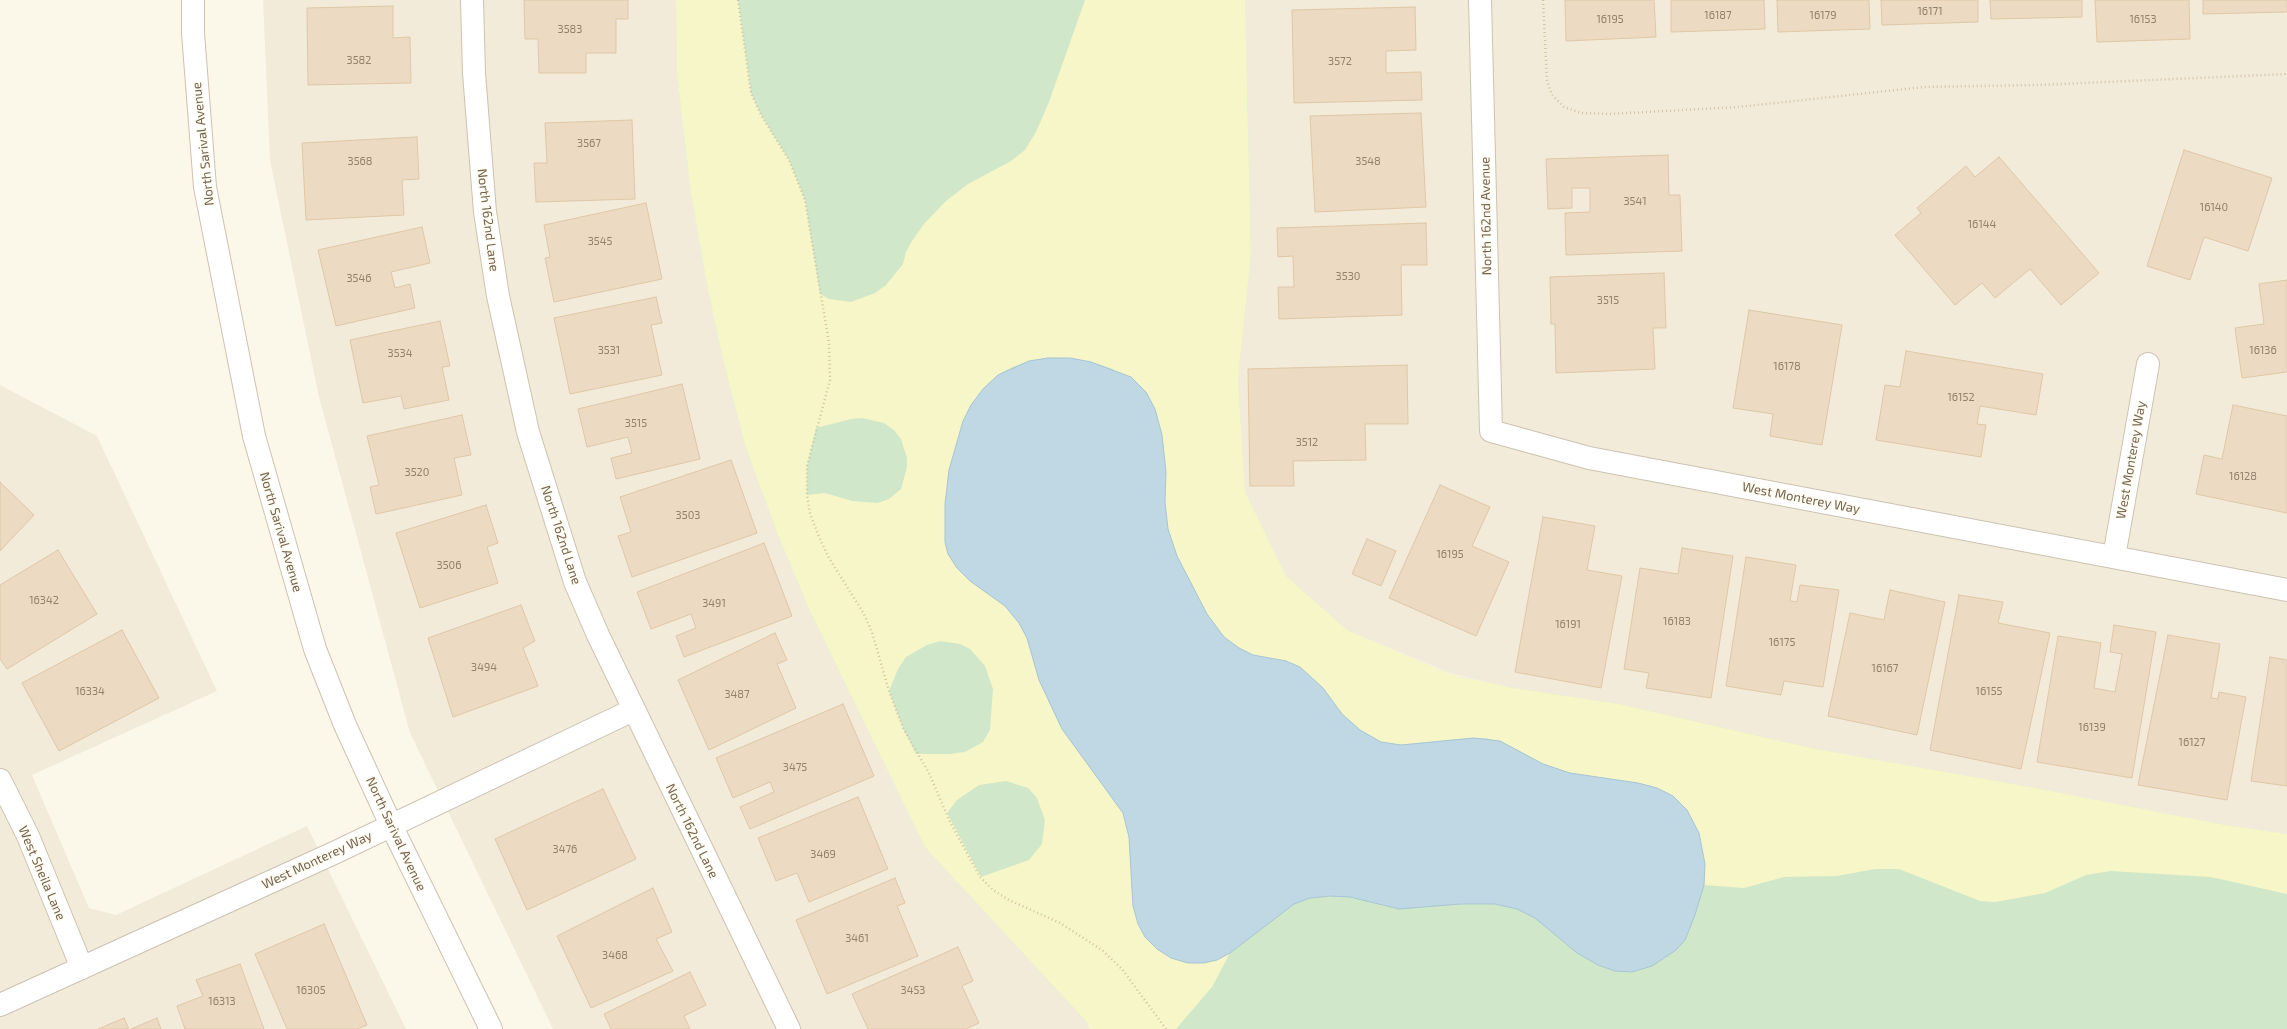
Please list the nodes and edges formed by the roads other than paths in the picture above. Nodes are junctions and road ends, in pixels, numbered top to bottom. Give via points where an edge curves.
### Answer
1 (193, 0) edge
2 (472, 0) edge
3 (1480, 0) edge
4 (2148, 364) dead end
5 (1491, 431) joint
6 (2114, 556) junction
7 (2287, 590) edge
8 (632, 710) junction
9 (0, 780) edge
10 (391, 825) junction
11 (82, 968) junction
12 (0, 1005) edge
13 (491, 1029) edge
14 (789, 1029) edge

1 - 10 street, North Sarival Avenue via 193,34 205,187 254,436 315,650
2 - 8 street, North 162nd Lane via 485,212 498,296 523,410 575,582
3 - 5 street, North 162nd Avenue
4 - 6 street, West Monterey Way
5 - 6 street, West Monterey Way via 1589,458
6 - 7 street, West Monterey Way
8 - 10 street, West Monterey Way
8 - 14 street, North 162nd Lane
9 - 11 street, West Sheila Lane via 28,836
10 - 11 street, West Monterey Way
10 - 13 street, North Sarival Avenue
11 - 12 street, West Monterey Way

